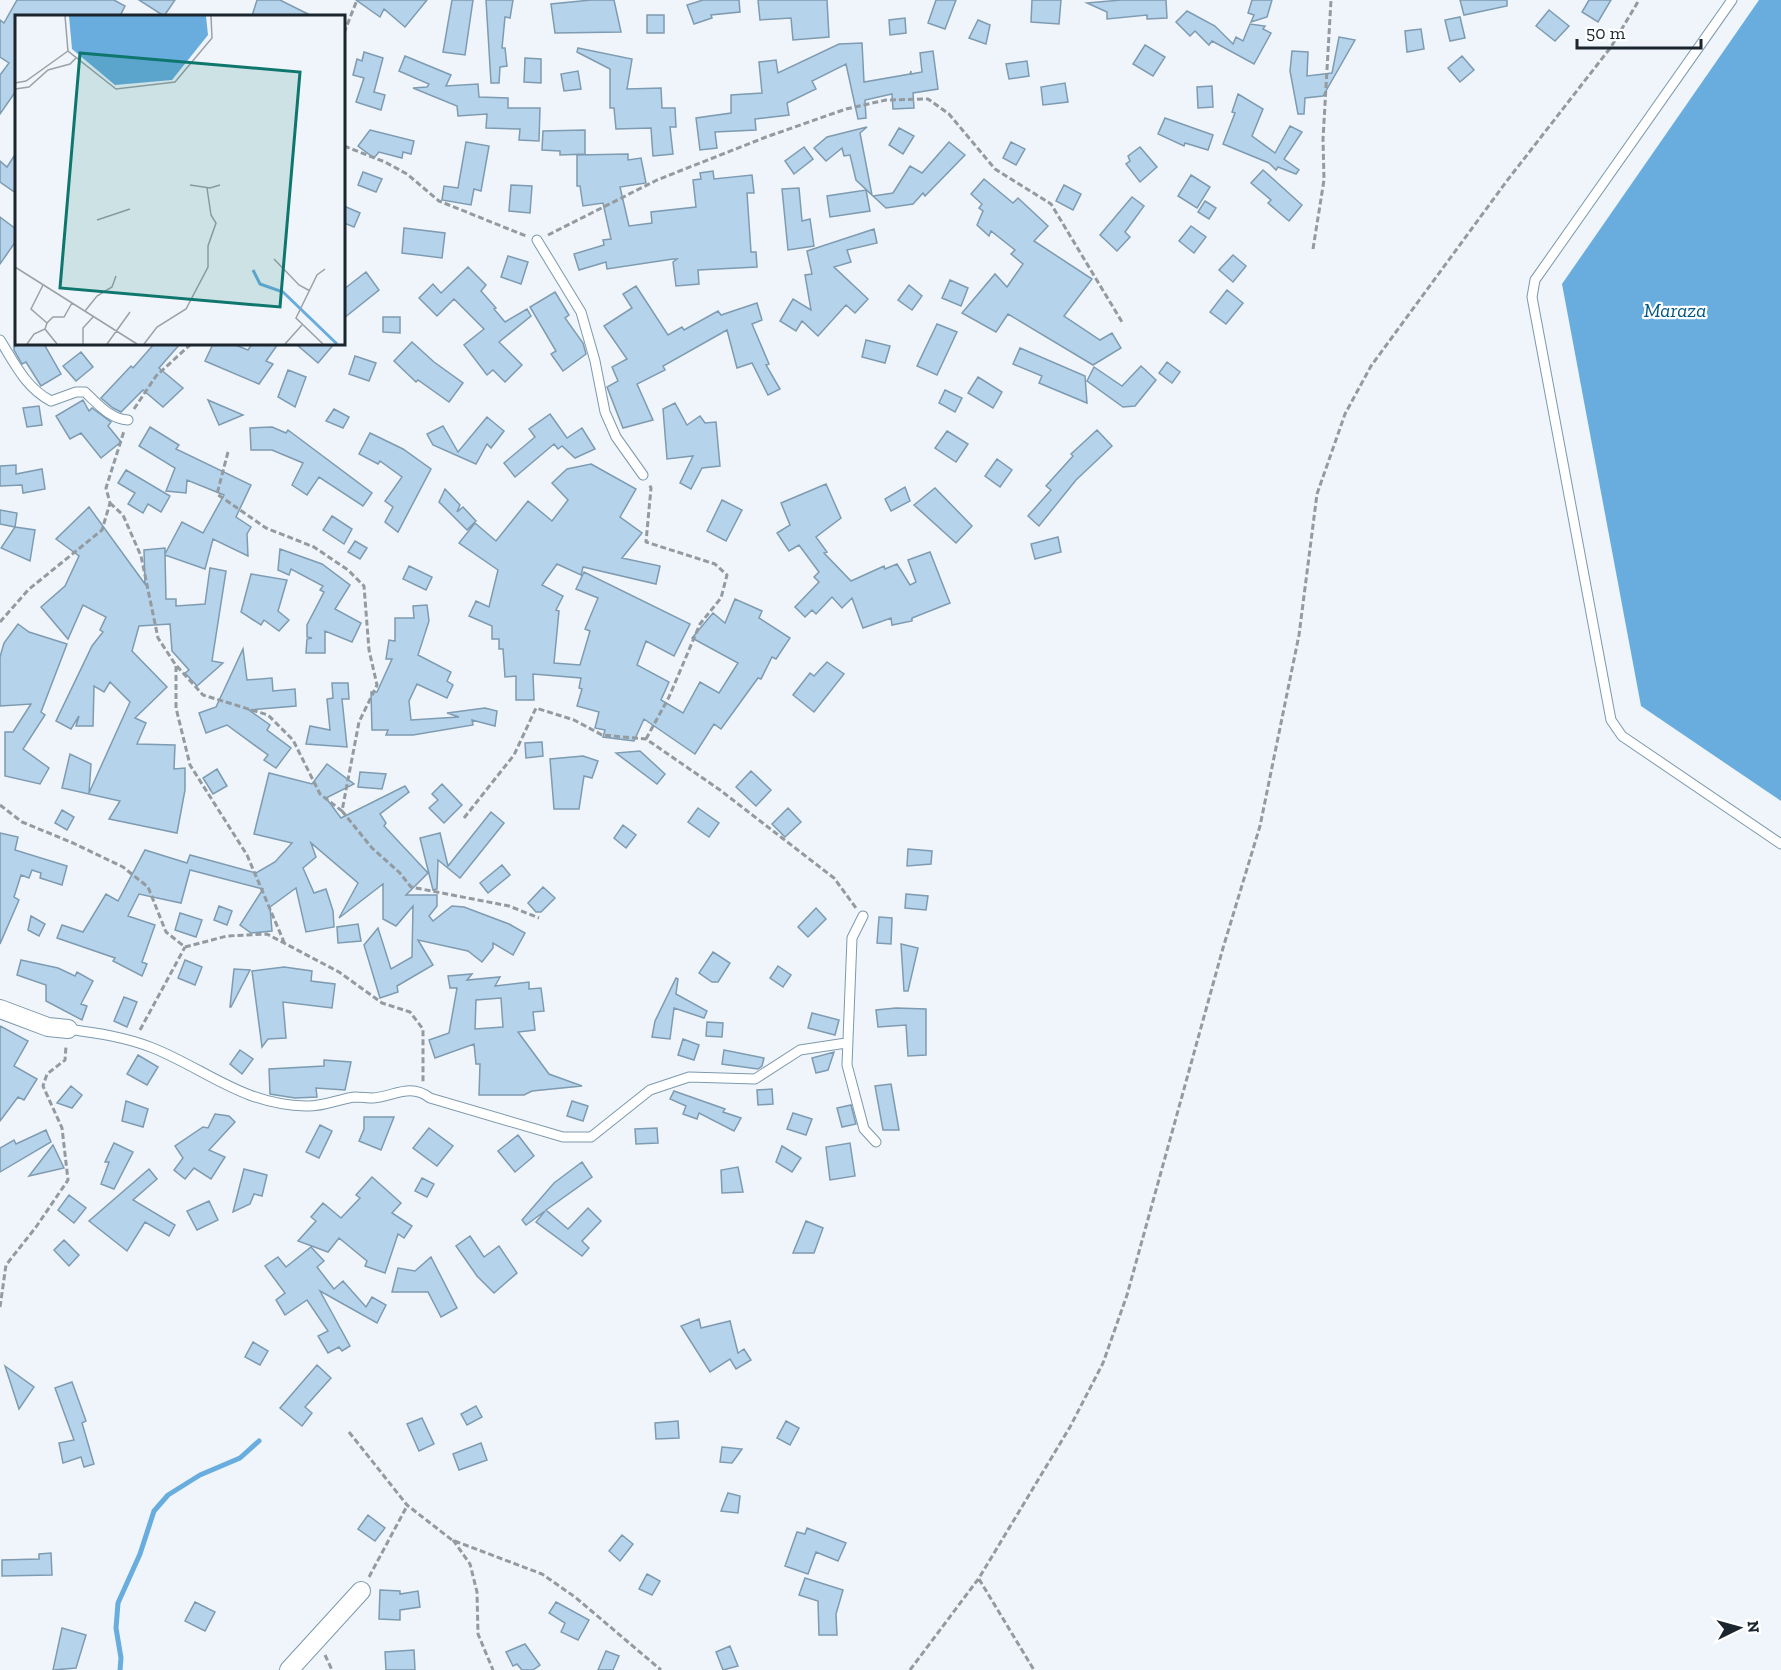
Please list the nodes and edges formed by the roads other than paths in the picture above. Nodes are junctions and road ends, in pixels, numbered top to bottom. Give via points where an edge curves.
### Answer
1 (1732, 0) edge
2 (537, 240) road end
3 (0, 340) edge
4 (128, 420) road end
5 (643, 475) road end
6 (1781, 844) edge
7 (863, 916) road end
8 (0, 1009) edge
9 (68, 1029) joint
10 (846, 1043) junction
11 (876, 1142) dead end
12 (361, 1591) road end
13 (289, 1670) edge

1 - 6 lane via 1535,280 1532,297 1611,720 1622,736
2 - 5 lane via 581,312 605,412 616,437
3 - 4 lane via 29,386 41,395 51,401 85,392 118,420
7 - 10 lane via 852,938
8 - 9 street via 48,1027
9 - 10 lane via 133,1042 200,1070 234,1091 284,1104 324,1105 356,1097 375,1098 397,1090 423,1093 563,1137 591,1137 650,1090 689,1077 755,1079 800,1050
10 - 11 lane via 847,1065 864,1129
12 - 13 street

